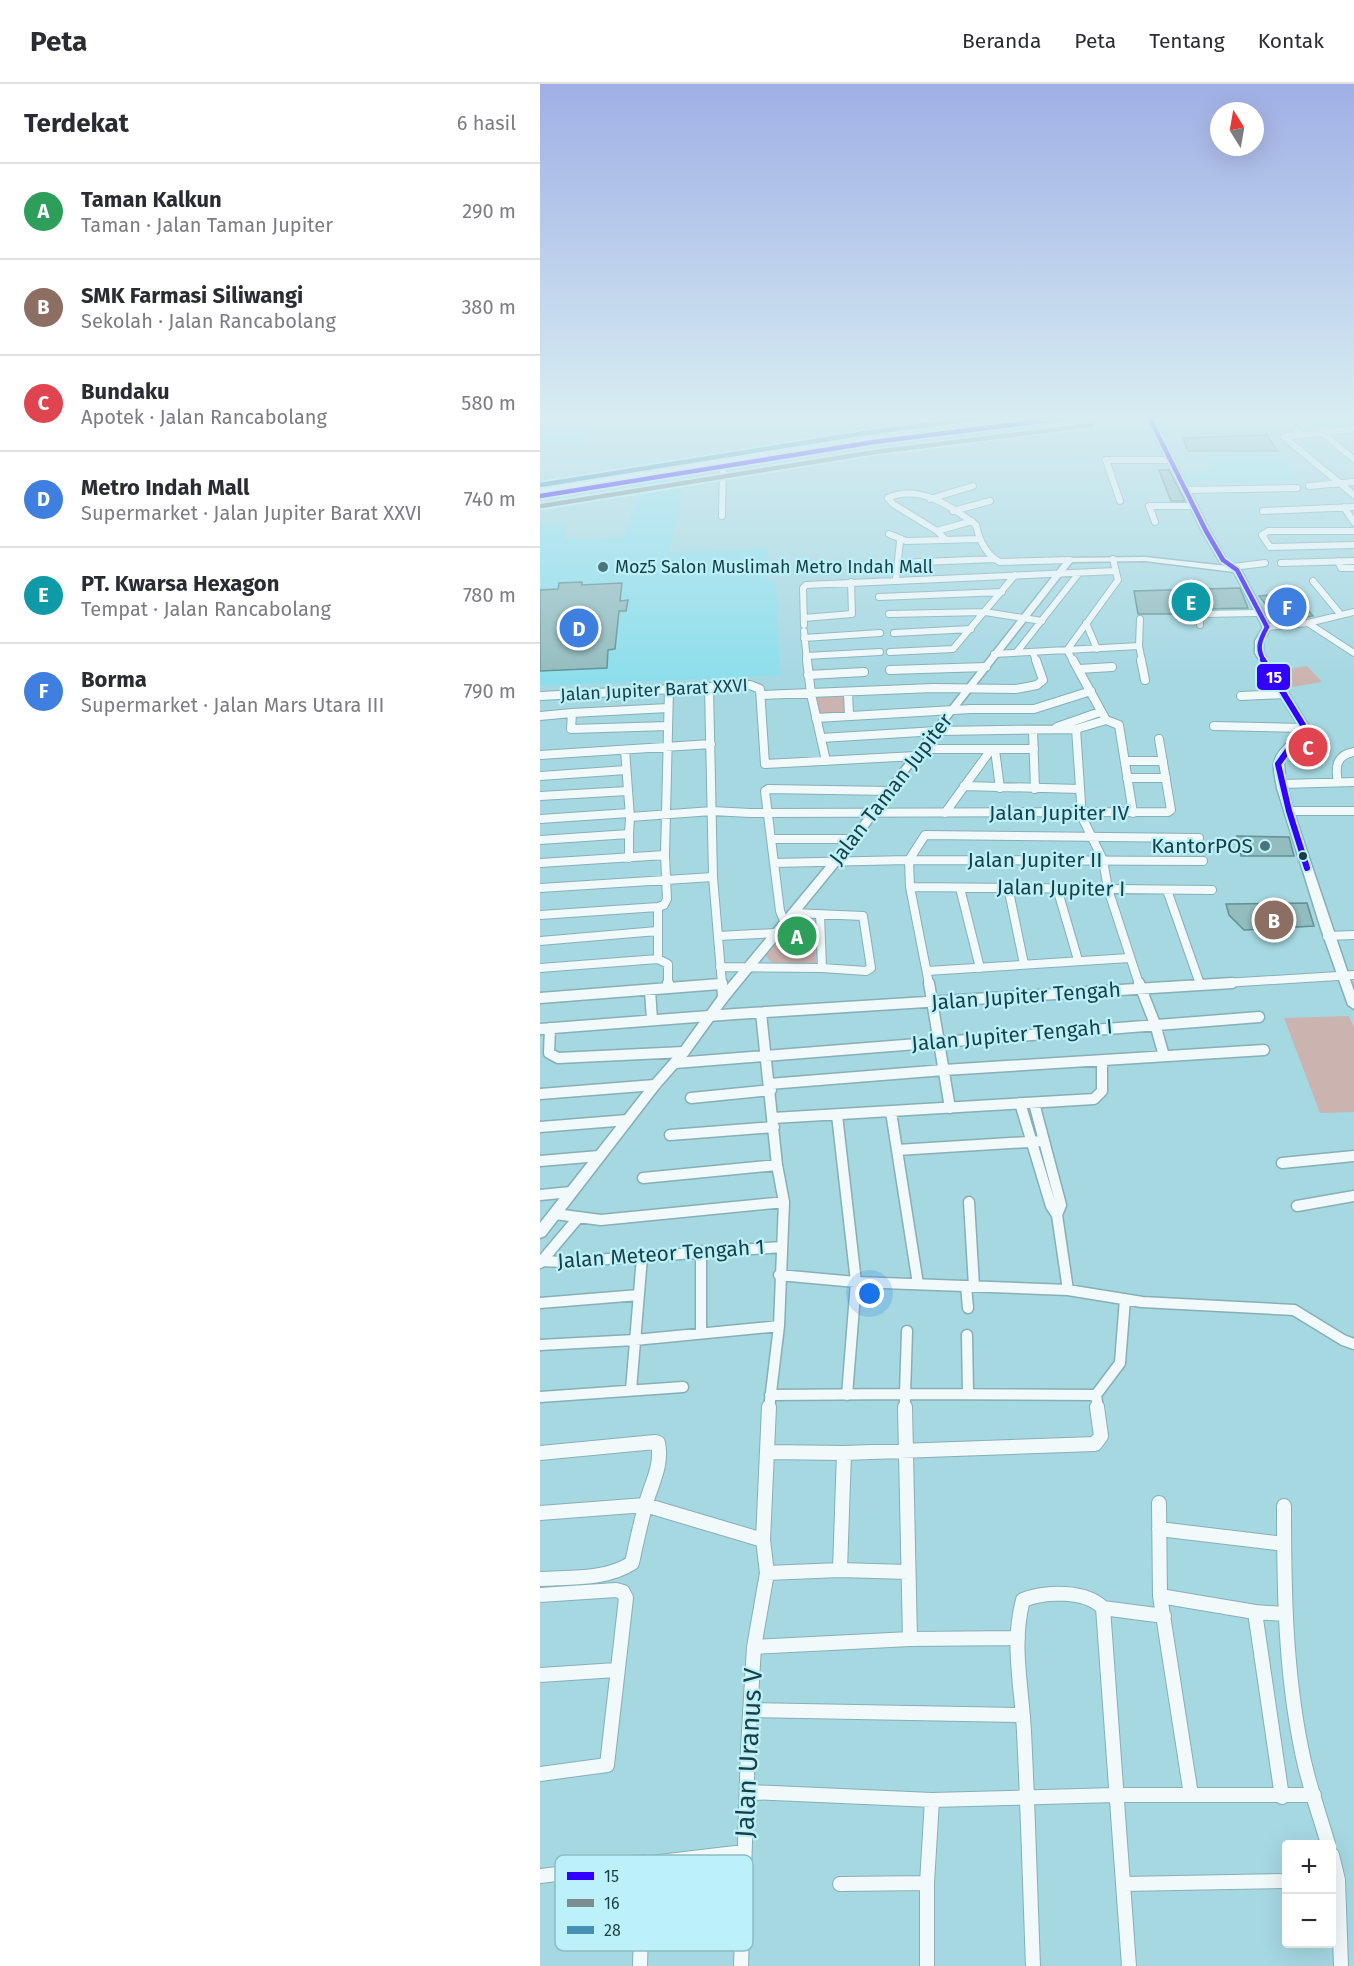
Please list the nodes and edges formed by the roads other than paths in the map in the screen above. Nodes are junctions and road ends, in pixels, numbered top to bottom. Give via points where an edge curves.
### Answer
1 (722, 503) edge
2 (892, 503) edge
3 (937, 503) edge
4 (983, 503) edge
5 (1193, 503) edge
6 (1336, 503) edge
7 (1195, 506) junction
8 (1344, 507) junction
9 (1354, 507) edge
10 (1302, 508) junction
11 (953, 511) junction
12 (1263, 511) dead end
13 (722, 516) dead end
14 (972, 521) junction
15 (1155, 522) dead end
16 (1354, 524) edge
17 (1293, 527) dead end
18 (937, 531) junction
19 (1354, 531) edge
20 (889, 534) dead end
21 (979, 539) junction
22 (946, 540) junction
23 (903, 541) junction
24 (1354, 545) edge
25 (996, 560) junction
26 (902, 561) junction
27 (1069, 561) junction
28 (1114, 561) junction
29 (1338, 561) junction
30 (1354, 561) edge
31 (1265, 563) dead end
32 (1281, 563) dead end
33 (1354, 568) edge
34 (1236, 570) junction
35 (1116, 571) junction
36 (1078, 573) junction
37 (1058, 574) junction
38 (1004, 575) junction
39 (1015, 575) junction
40 (896, 579) junction
41 (904, 579) junction
42 (1313, 581) dead end
43 (851, 582) junction
44 (1002, 592) junction
45 (879, 597) dead end
46 (985, 612) junction
47 (1258, 613) junction
48 (889, 614) dead end
49 (1352, 614) edge
50 (1341, 615) junction
51 (1024, 618) junction
52 (1140, 619) dead end
53 (1042, 621) junction
54 (1086, 623) junction
55 (1308, 623) junction
56 (1200, 626) dead end
57 (1267, 627) junction
58 (804, 628) junction
59 (971, 629) junction
60 (878, 633) dead end
61 (894, 633) dead end
62 (847, 636) junction
63 (1139, 646) junction
64 (1097, 649) junction
65 (1067, 650) junction
66 (880, 652) dead end
67 (890, 652) dead end
68 (1016, 653) junction
69 (1033, 653) junction
70 (1354, 653) edge
71 (849, 654) junction
72 (994, 654) junction
73 (807, 656) junction
74 (986, 667) junction
75 (1112, 667) dead end
76 (1078, 669) junction
77 (890, 670) dead end
78 (864, 672) dead end
79 (808, 675) junction
80 (1145, 680) dead end
81 (709, 687) junction
82 (669, 689) junction
83 (969, 689) junction
84 (1091, 691) junction
85 (848, 693) junction
86 (810, 694) junction
87 (1285, 694) junction
88 (761, 695) junction
89 (540, 696) edge
90 (1241, 696) dead end
91 (668, 708) junction
92 (952, 710) junction
93 (1100, 712) junction
94 (573, 713) junction
95 (849, 715) junction
96 (540, 716) edge
97 (816, 717) junction
98 (1106, 720) junction
99 (668, 726) junction
100 (1214, 726) dead end
101 (1304, 728) junction
102 (1076, 729) junction
103 (1034, 730) junction
104 (1048, 730) junction
105 (937, 731) junction
106 (821, 738) junction
107 (1159, 739) dead end
108 (711, 744) junction
109 (668, 748) junction
110 (1034, 749) junction
111 (625, 750) junction
112 (992, 750) junction
113 (1353, 752) edge
114 (918, 753) junction
115 (540, 755) edge
116 (825, 761) junction
117 (1125, 761) junction
118 (1163, 761) junction
119 (626, 770) junction
120 (540, 776) edge
121 (1127, 778) junction
122 (1166, 778) junction
123 (1338, 782) junction
124 (1354, 782) edge
125 (1285, 784) junction
126 (964, 786) junction
127 (1000, 788) junction
128 (1035, 789) junction
129 (1080, 789) junction
130 (627, 791) junction
131 (890, 791) junction
132 (540, 796) edge
133 (874, 811) junction
134 (1293, 811) junction
135 (712, 812) junction
136 (1353, 812) edge
137 (768, 813) junction
138 (945, 813) junction
139 (1083, 813) junction
140 (1134, 813) junction
141 (667, 814) junction
142 (630, 815) junction
143 (540, 819) edge
144 (629, 834) junction
145 (1092, 838) junction
146 (1199, 838) dead end
147 (772, 839) junction
148 (854, 839) junction
149 (540, 840) edge
150 (665, 855) junction
151 (629, 858) junction
152 (909, 860) junction
153 (1103, 860) junction
154 (1203, 861) dead end
155 (836, 862) junction
156 (540, 863) edge
157 (774, 863) junction
158 (713, 877) junction
159 (666, 880) junction
160 (910, 887) junction
161 (1008, 887) junction
162 (540, 888) edge
163 (960, 888) junction
164 (1057, 888) junction
165 (1108, 889) junction
166 (1167, 890) junction
167 (1212, 890) dead end
168 (658, 907) junction
169 (793, 914) junction
170 (540, 915) edge
171 (820, 915) junction
172 (785, 923) junction
173 (657, 931) junction
174 (776, 933) junction
175 (1354, 935) edge
176 (718, 936) junction
177 (1327, 936) junction
178 (540, 941) edge
179 (1129, 957) junction
180 (658, 959) junction
181 (1078, 960) junction
182 (752, 964) junction
183 (1024, 964) junction
184 (720, 967) junction
185 (540, 968) edge
186 (822, 968) junction
187 (980, 968) junction
188 (927, 971) junction
189 (1348, 976) edge
190 (720, 984) junction
191 (1200, 985) junction
192 (668, 988) junction
193 (1141, 988) junction
194 (650, 990) junction
195 (540, 998) edge
196 (723, 998) junction
197 (933, 1002) junction
198 (1354, 1005) edge
199 (757, 1013) junction
200 (710, 1016) junction
201 (1259, 1017) dead end
202 (652, 1020) junction
203 (1155, 1024) junction
204 (545, 1029) edge
205 (940, 1041) junction
206 (1264, 1050) dead end
207 (684, 1052) junction
208 (765, 1054) junction
209 (1164, 1056) junction
210 (1102, 1061) junction
211 (675, 1063) junction
212 (944, 1070) junction
213 (655, 1085) junction
214 (770, 1087) junction
215 (540, 1094) edge
216 (691, 1098) dead end
217 (1034, 1102) junction
218 (1020, 1103) junction
219 (950, 1108) junction
220 (891, 1112) junction
221 (837, 1115) junction
222 (628, 1120) junction
223 (773, 1123) junction
224 (540, 1128) edge
225 (670, 1135) dead end
226 (1044, 1141) junction
227 (1031, 1142) junction
228 (897, 1150) junction
229 (599, 1156) junction
230 (1353, 1156) edge
231 (540, 1161) edge
232 (1282, 1163) dead end
233 (777, 1165) junction
234 (1045, 1169) junction
235 (643, 1178) dead end
236 (572, 1192) junction
237 (540, 1195) edge
238 (1354, 1197) edge
239 (784, 1202) junction
240 (969, 1202) dead end
241 (1297, 1206) dead end
242 (555, 1214) junction
243 (582, 1219) junction
244 (540, 1233) edge
245 (782, 1247) junction
246 (701, 1251) junction
247 (642, 1257) junction
248 (543, 1262) edge
249 (780, 1275) junction
250 (856, 1282) junction
251 (918, 1284) junction
252 (970, 1286) junction
253 (1068, 1290) junction
254 (639, 1295) junction
255 (1125, 1299) junction
256 (540, 1303) edge
257 (968, 1308) dead end
258 (778, 1326) junction
259 (907, 1331) dead end
260 (701, 1333) junction
261 (967, 1335) dead end
262 (635, 1341) junction
263 (1354, 1344) edge
264 (540, 1345) edge
265 (683, 1387) dead end
266 (631, 1390) junction
267 (905, 1394) junction
268 (968, 1394) junction
269 (770, 1395) junction
270 (847, 1395) junction
271 (1096, 1395) junction
272 (540, 1397) edge
273 (906, 1451) junction
274 (766, 1452) junction
275 (540, 1453) edge
276 (844, 1453) junction
277 (1159, 1503) dead end
278 (645, 1505) junction
279 (1284, 1506) dead end
280 (540, 1513) edge
281 (1160, 1529) junction
282 (763, 1540) junction
283 (1284, 1544) junction
284 (840, 1570) junction
285 (908, 1572) junction
286 (766, 1573) junction
287 (540, 1579) edge
288 (540, 1595) edge
289 (1160, 1596) junction
290 (1103, 1608) junction
291 (1255, 1612) junction
292 (1284, 1614) junction
293 (1164, 1616) junction
294 (1018, 1638) junction
295 (910, 1639) junction
296 (754, 1647) junction
297 (616, 1670) junction
298 (540, 1675) edge
299 (750, 1710) junction
300 (1023, 1715) junction
301 (540, 1774) edge
302 (748, 1792) junction
303 (1115, 1795) junction
304 (1191, 1795) junction
305 (1314, 1795) junction
306 (1028, 1796) junction
307 (1282, 1797) junction
308 (932, 1800) junction
309 (1327, 1840) edge
310 (744, 1852) junction
311 (714, 1855) edge
312 (744, 1855) edge
313 (555, 1874) edge
314 (540, 1876) edge
315 (1282, 1881) edge
316 (927, 1883) junction
317 (840, 1884) dead end
318 (1123, 1884) junction
319 (1336, 1894) edge
320 (640, 1951) edge
321 (741, 1951) edge
322 (640, 1966) edge
323 (741, 1966) edge
324 (927, 1966) edge
325 (1033, 1966) edge
326 (1129, 1966) edge
327 (1341, 1966) edge

1 - 13 street
2 - 18 street
3 - 11 street
4 - 11 street
5 - 7 street
6 - 10 street
7 - 15 street via 1149,506
7 - 34 street via 1222,557
8 - 9 street
8 - 10 street
8 - 16 street
10 - 12 street
11 - 14 street
14 - 18 street
14 - 21 street
16 - 17 street
18 - 22 street
19 - 24 street via 1268,531 1262,535 1269,547
20 - 23 street
21 - 22 street
21 - 25 street
22 - 23 street
23 - 26 street
25 - 26 street
25 - 27 street
25 - 38 street
26 - 40 street
26 - 41 street
27 - 28 street
27 - 37 street, Jalan Taman Jupiter
28 - 34 street
28 - 35 street
29 - 30 street
29 - 32 street
29 - 33 street via 1341,568
31 - 34 street
34 - 47 street
35 - 36 street
35 - 54 street via 1118,580
36 - 37 street
36 - 53 street
37 - 39 street
37 - 51 street, Jalan Taman Jupiter
38 - 39 street
38 - 41 street
39 - 44 street
40 - 41 street
40 - 43 street
42 - 50 street
43 - 58 street via 852,614
43 - 58 street via 803,586
44 - 45 street
44 - 46 street
46 - 48 street
46 - 51 street
46 - 59 street
47 - 56 street via 1203,614
47 - 57 street
49 - 50 street
50 - 55 street
51 - 53 street
51 - 72 street, Jalan Taman Jupiter
52 - 63 street
53 - 68 street
54 - 64 street
54 - 65 street
55 - 57 street
55 - 70 street
57 - 87 street via 1258,641 1258,650
58 - 62 street
58 - 73 street
59 - 61 street
59 - 67 street via 951,650
60 - 62 street
62 - 71 street
63 - 64 street
63 - 80 street
64 - 65 street
65 - 69 street
65 - 76 street
66 - 71 street
68 - 69 street
68 - 72 street
69 - 83 street via 1042,680 1038,685
71 - 73 street
72 - 74 street, Jalan Taman Jupiter
73 - 79 street
74 - 77 street
74 - 83 street, Jalan Taman Jupiter
75 - 76 street
76 - 84 street
78 - 79 street
79 - 86 street
81 - 82 street, Jalan Jupiter Barat XXVI
81 - 88 street, Jalan Jupiter Barat XXVI via 750,685 760,689
81 - 108 street
82 - 89 street, Jalan Jupiter Barat XXVI
82 - 91 street
83 - 85 street
83 - 92 street, Jalan Taman Jupiter
84 - 92 street via 1034,709
84 - 93 street
85 - 86 street
85 - 95 street
86 - 88 street
86 - 97 street
87 - 90 street
87 - 101 street
88 - 116 street via 765,764
91 - 94 street
91 - 99 street
92 - 95 street
92 - 105 street, Jalan Taman Jupiter
93 - 98 street
93 - 104 street
94 - 96 street
94 - 99 street via 574,730
95 - 97 street
97 - 106 street
98 - 102 street
98 - 117 street via 1119,724
99 - 109 street
100 - 101 street
101 - 125 street via 1280,758 1278,764
102 - 104 street
102 - 129 street
103 - 104 street
103 - 105 street
103 - 110 street
105 - 106 street
105 - 114 street, Jalan Taman Jupiter
106 - 116 street
107 - 118 street, Jalan Jupiter IV
108 - 109 street
108 - 135 street
109 - 111 street
109 - 141 street
110 - 112 street
110 - 128 street
111 - 115 street
111 - 119 street
112 - 114 street
112 - 126 street
112 - 127 street
113 - 123 street via 1344,753 1335,765
114 - 116 street
114 - 131 street, Jalan Taman Jupiter
117 - 118 street
117 - 121 street
118 - 122 street, Jalan Jupiter IV
119 - 120 street
119 - 130 street
121 - 122 street
121 - 140 street
122 - 140 street, Jalan Jupiter IV via 1170,811
123 - 124 street
123 - 125 street
125 - 134 street
126 - 127 street
126 - 138 street
127 - 128 street
128 - 129 street
129 - 139 street
130 - 132 street
130 - 142 street
131 - 133 street, Jalan Taman Jupiter
131 - 137 street via 768,789
133 - 137 street, Jalan Jupiter IV
133 - 138 street, Jalan Jupiter IV
133 - 148 street, Jalan Taman Jupiter
134 - 136 street
134 - 177 street
135 - 137 street, Jalan Jupiter IV
135 - 141 street, Jalan Jupiter IV
135 - 158 street
137 - 147 street
138 - 139 street, Jalan Jupiter IV
139 - 140 street, Jalan Jupiter IV
139 - 145 street
141 - 142 street, Jalan Jupiter IV
141 - 150 street
142 - 143 street, Jalan Jupiter IV
142 - 144 street
144 - 149 street
144 - 151 street
145 - 146 street
145 - 152 street via 927,835
145 - 153 street
147 - 148 street
147 - 157 street
148 - 155 street, Jalan Taman Jupiter
150 - 151 street
150 - 159 street
151 - 156 street
152 - 153 street, Jalan Jupiter II
152 - 155 street, Jalan Jupiter II
152 - 160 street
153 - 154 street, Jalan Jupiter II
153 - 165 street
155 - 157 street, Jalan Jupiter II
155 - 169 street, Jalan Taman Jupiter
157 - 172 street
158 - 159 street
158 - 176 street
159 - 162 street
159 - 168 street via 667,903
160 - 163 street, Jalan Jupiter I
160 - 188 street
161 - 163 street, Jalan Jupiter I
161 - 164 street, Jalan Jupiter I
161 - 183 street
163 - 187 street
164 - 165 street, Jalan Jupiter I
164 - 181 street
165 - 166 street, Jalan Jupiter I
165 - 179 street
166 - 167 street, Jalan Jupiter I
166 - 191 street
168 - 170 street
168 - 173 street
169 - 171 street
169 - 172 street, Jalan Taman Jupiter
171 - 186 street
171 - 186 street via 863,916 872,964 866,970
172 - 174 street, Jalan Taman Jupiter
173 - 178 street
173 - 180 street
174 - 176 street
174 - 182 street, Jalan Taman Jupiter
175 - 177 street
176 - 184 street
177 - 189 street
179 - 181 street
179 - 193 street
180 - 185 street
180 - 192 street via 668,964
181 - 183 street
182 - 184 street
182 - 186 street
182 - 196 street, Jalan Taman Jupiter
183 - 187 street
184 - 190 street
187 - 188 street
188 - 197 street
189 - 191 street, Jalan Jupiter Tengah
189 - 198 street
190 - 192 street
190 - 196 street
191 - 193 street, Jalan Jupiter Tengah
192 - 194 street
193 - 197 street, Jalan Jupiter Tengah
193 - 203 street
194 - 195 street
194 - 202 street
196 - 200 street, Jalan Taman Jupiter
197 - 199 street, Jalan Jupiter Tengah
197 - 205 street
199 - 200 street, Jalan Jupiter Tengah
199 - 208 street, Jalan Uranus V
200 - 202 street, Jalan Jupiter Tengah
200 - 207 street, Jalan Taman Jupiter
201 - 203 street, Jalan Jupiter Tengah I
202 - 204 street, Jalan Jupiter Tengah
203 - 205 street, Jalan Jupiter Tengah I
203 - 209 street
204 - 207 street via 549,1053 558,1058
205 - 208 street, Jalan Jupiter Tengah I
205 - 212 street
206 - 209 street
207 - 211 street, Jalan Taman Jupiter
208 - 211 street, Jalan Jupiter Tengah I
208 - 214 street, Jalan Uranus V
209 - 210 street
210 - 212 street
210 - 217 street via 1099,1097
211 - 213 street, Jalan Taman Jupiter
212 - 214 street
212 - 219 street
213 - 215 street
213 - 222 street, Jalan Taman Jupiter
214 - 216 street
214 - 223 street, Jalan Uranus V
217 - 218 street
217 - 226 street
218 - 219 street
218 - 227 street
219 - 220 street
220 - 221 street
220 - 228 street
221 - 223 street
221 - 250 street
222 - 224 street
222 - 229 street, Jalan Taman Jupiter
223 - 225 street
223 - 233 street, Jalan Uranus V
226 - 227 street
226 - 234 street
227 - 228 street
227 - 234 street
228 - 251 street
229 - 231 street
229 - 236 street, Jalan Taman Jupiter
230 - 232 street
233 - 235 street
233 - 239 street, Jalan Uranus V
234 - 253 street via 1052,1208 1057,1215
236 - 237 street
236 - 242 street, Jalan Taman Jupiter
238 - 241 street
239 - 243 street
239 - 245 street, Jalan Uranus V
240 - 252 street
242 - 243 street
242 - 244 street, Jalan Taman Jupiter
243 - 248 street
245 - 246 street, Jalan Meteor Tengah 1
245 - 249 street, Jalan Uranus V
246 - 247 street, Jalan Meteor Tengah 1
246 - 260 street
247 - 248 street, Jalan Meteor Tengah 1
247 - 254 street
249 - 250 street
249 - 258 street, Jalan Uranus V
250 - 251 street
250 - 270 street
251 - 252 street
252 - 253 street
252 - 257 street
253 - 255 street
254 - 256 street
254 - 262 street
255 - 263 street via 1294,1310
255 - 271 street via 1120,1363
258 - 260 street
258 - 269 street, Jalan Uranus V
259 - 267 street
260 - 262 street
261 - 268 street
262 - 264 street
262 - 266 street
265 - 266 street
266 - 272 street
267 - 268 street
267 - 270 street
267 - 273 street
268 - 271 street
269 - 270 street
269 - 274 street, Jalan Uranus V
271 - 273 street via 1101,1436 1095,1444
273 - 276 street
273 - 285 street
274 - 276 street
274 - 282 street, Jalan Uranus V
275 - 278 street via 658,1443 656,1478
276 - 284 street
277 - 281 street
278 - 280 street
278 - 282 street
278 - 287 street via 632,1563 625,1569
279 - 283 street
281 - 283 street
281 - 289 street
282 - 286 street, Jalan Uranus V
283 - 292 street
284 - 285 street
284 - 286 street
285 - 295 street
286 - 296 street, Jalan Uranus V
288 - 297 street via 623,1592 626,1598
289 - 291 street
289 - 293 street
290 - 293 street
290 - 294 street via 1095,1599 1033,1594 1023,1600
290 - 303 street
291 - 292 street
291 - 307 street
292 - 305 street via 1296,1716
293 - 304 street
294 - 295 street
294 - 300 street
295 - 296 street
296 - 299 street, Jalan Uranus V
297 - 298 street
297 - 301 street via 607,1765
299 - 300 street
299 - 302 street, Jalan Uranus V
300 - 306 street
302 - 308 street
302 - 310 street, Jalan Uranus V
303 - 304 street
303 - 306 street
303 - 318 street
304 - 307 street
305 - 307 street
305 - 309 street
306 - 308 street
306 - 325 street
308 - 316 street
310 - 311 street
310 - 312 street, Jalan Uranus V
313 - 314 street
315 - 318 street
316 - 317 street
316 - 324 street
318 - 326 street
319 - 327 street
320 - 322 street
321 - 323 street, Jalan Uranus V

